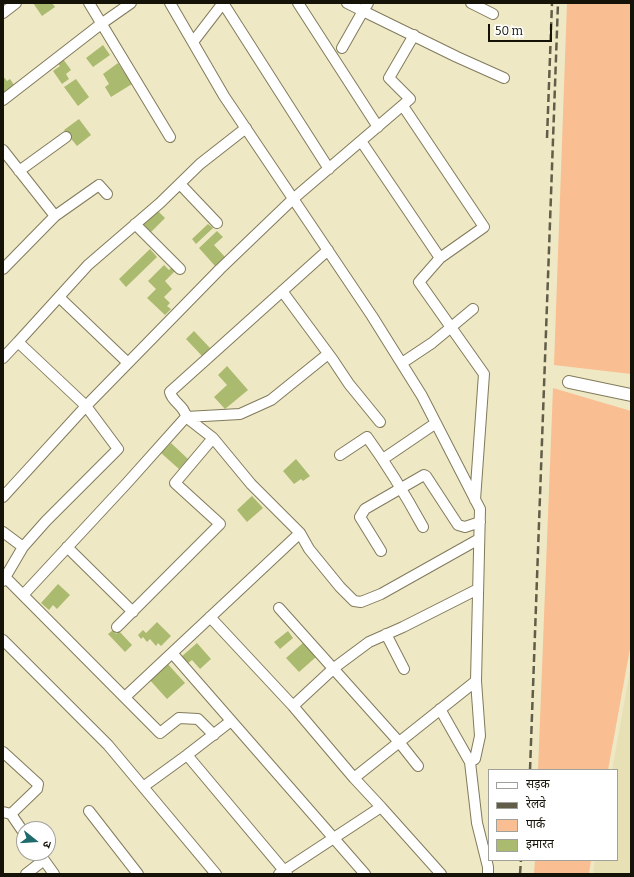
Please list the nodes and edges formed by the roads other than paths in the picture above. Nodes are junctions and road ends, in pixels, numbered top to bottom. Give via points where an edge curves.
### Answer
1 (16, 3) edge
2 (88, 3) edge
3 (131, 3) edge
4 (170, 3) edge
5 (223, 3) edge
6 (298, 3) edge
7 (348, 3) edge
8 (471, 3) edge
9 (366, 7) edge
10 (3, 13) edge
11 (493, 14) dead end
12 (101, 24) junction
13 (414, 35) junction
14 (193, 42) junction
15 (342, 48) dead end
16 (504, 78) dead end
17 (3, 100) edge
18 (402, 106) junction
19 (378, 127) junction
20 (246, 128) junction
21 (66, 137) dead end
22 (170, 137) dead end
23 (361, 141) junction
24 (3, 150) edge
25 (329, 169) junction
26 (19, 171) junction
27 (180, 184) junction
28 (107, 194) dead end
29 (293, 199) junction
30 (55, 216) junction
31 (216, 223) dead end
32 (135, 224) junction
33 (328, 250) junction
34 (440, 258) junction
35 (180, 268) dead end
36 (3, 269) edge
37 (282, 292) junction
38 (59, 297) junction
39 (473, 309) dead end
40 (450, 327) junction
41 (18, 342) junction
42 (328, 354) junction
43 (3, 358) edge
44 (128, 363) junction
45 (402, 363) junction
46 (569, 382) dead end
47 (631, 395) edge
48 (86, 406) junction
49 (186, 417) junction
50 (380, 422) dead end
51 (436, 424) junction
52 (213, 438) junction
53 (340, 455) dead end
54 (383, 459) junction
55 (402, 488) junction
56 (3, 497) edge
57 (475, 500) junction
58 (480, 522) junction
59 (423, 527) dead end
60 (3, 532) edge
61 (300, 533) junction
62 (479, 539) junction
63 (23, 547) junction
64 (67, 547) junction
65 (381, 551) dead end
66 (4, 579) edge
67 (478, 589) junction
68 (23, 595) junction
69 (279, 608) dead end
70 (133, 612) junction
71 (210, 617) junction
72 (117, 627) dead end
73 (386, 634) junction
74 (3, 640) edge
75 (172, 653) junction
76 (334, 668) junction
77 (404, 669) dead end
78 (476, 681) junction
79 (125, 697) junction
80 (293, 706) junction
81 (440, 709) junction
82 (231, 721) junction
83 (214, 734) junction
84 (400, 742) junction
85 (3, 752) edge
86 (187, 755) junction
87 (470, 762) junction
88 (418, 766) dead end
89 (354, 778) junction
90 (143, 787) junction
91 (381, 807) junction
92 (89, 811) dead end
93 (7, 813) edge
94 (16, 824) edge
95 (333, 839) junction
96 (37, 861) edge
97 (45, 861) edge
98 (284, 873) edge
99 (26, 874) edge
100 (54, 874) edge
101 (138, 874) edge
102 (216, 874) edge
103 (365, 874) edge
104 (441, 874) edge
105 (488, 874) edge

1 - 10 street
2 - 12 street
3 - 12 street
4 - 14 street
5 - 14 street
5 - 25 street
6 - 19 street
7 - 9 street
8 - 11 street
9 - 13 street
9 - 15 street
12 - 17 street
12 - 22 street
13 - 16 street
13 - 18 street via 389,78 410,99
14 - 20 street
18 - 19 street
18 - 34 street via 484,227
19 - 23 street
20 - 27 street via 200,164
20 - 29 street
21 - 26 street
23 - 25 street
23 - 34 street
24 - 26 street
25 - 29 street
26 - 30 street
27 - 31 street
27 - 32 street
28 - 30 street via 99,185
29 - 33 street
29 - 44 street
30 - 36 street
32 - 35 street
32 - 38 street via 88,265
33 - 37 street
33 - 45 street
34 - 40 street via 419,282
37 - 42 street
37 - 49 street via 170,392 184,410
38 - 41 street
38 - 44 street
39 - 40 street
40 - 45 street
40 - 57 street via 484,374
41 - 43 street
41 - 48 street
42 - 49 street via 271,400 240,414
42 - 50 street via 348,384
44 - 48 street
45 - 51 street
46 - 47 street
48 - 56 street
48 - 63 street via 118,449
49 - 52 street
49 - 64 street
51 - 54 street
51 - 57 street
52 - 61 street via 251,484
52 - 70 street via 176,483 220,524
53 - 54 street via 366,437
54 - 55 street
55 - 58 street via 424,475 458,525 465,527
55 - 59 street
55 - 65 street via 365,509 360,517
57 - 58 street via 480,509
58 - 62 street
60 - 63 street
61 - 62 street via 309,549 340,587 354,601 361,602 381,594
61 - 71 street
62 - 67 street
63 - 66 street
64 - 68 street
64 - 70 street
66 - 68 street
67 - 73 street
67 - 78 street
68 - 79 street
69 - 76 street
70 - 72 street
71 - 75 street
71 - 80 street
73 - 76 street via 370,642
73 - 77 street
74 - 90 street via 108,745
75 - 79 street
75 - 82 street
76 - 80 street
76 - 84 street
78 - 81 street
78 - 87 street via 480,736 475,759
79 - 83 street via 160,733 179,718 198,719
80 - 89 street
81 - 84 street
81 - 87 street
82 - 83 street
82 - 95 street
83 - 86 street
84 - 88 street
84 - 89 street
85 - 93 street via 38,784 36,789
86 - 90 street
86 - 98 street
87 - 105 street via 477,823
89 - 91 street
90 - 102 street
91 - 95 street
91 - 104 street
92 - 101 street
93 - 94 street
95 - 98 street
95 - 103 street
96 - 99 street
97 - 100 street

